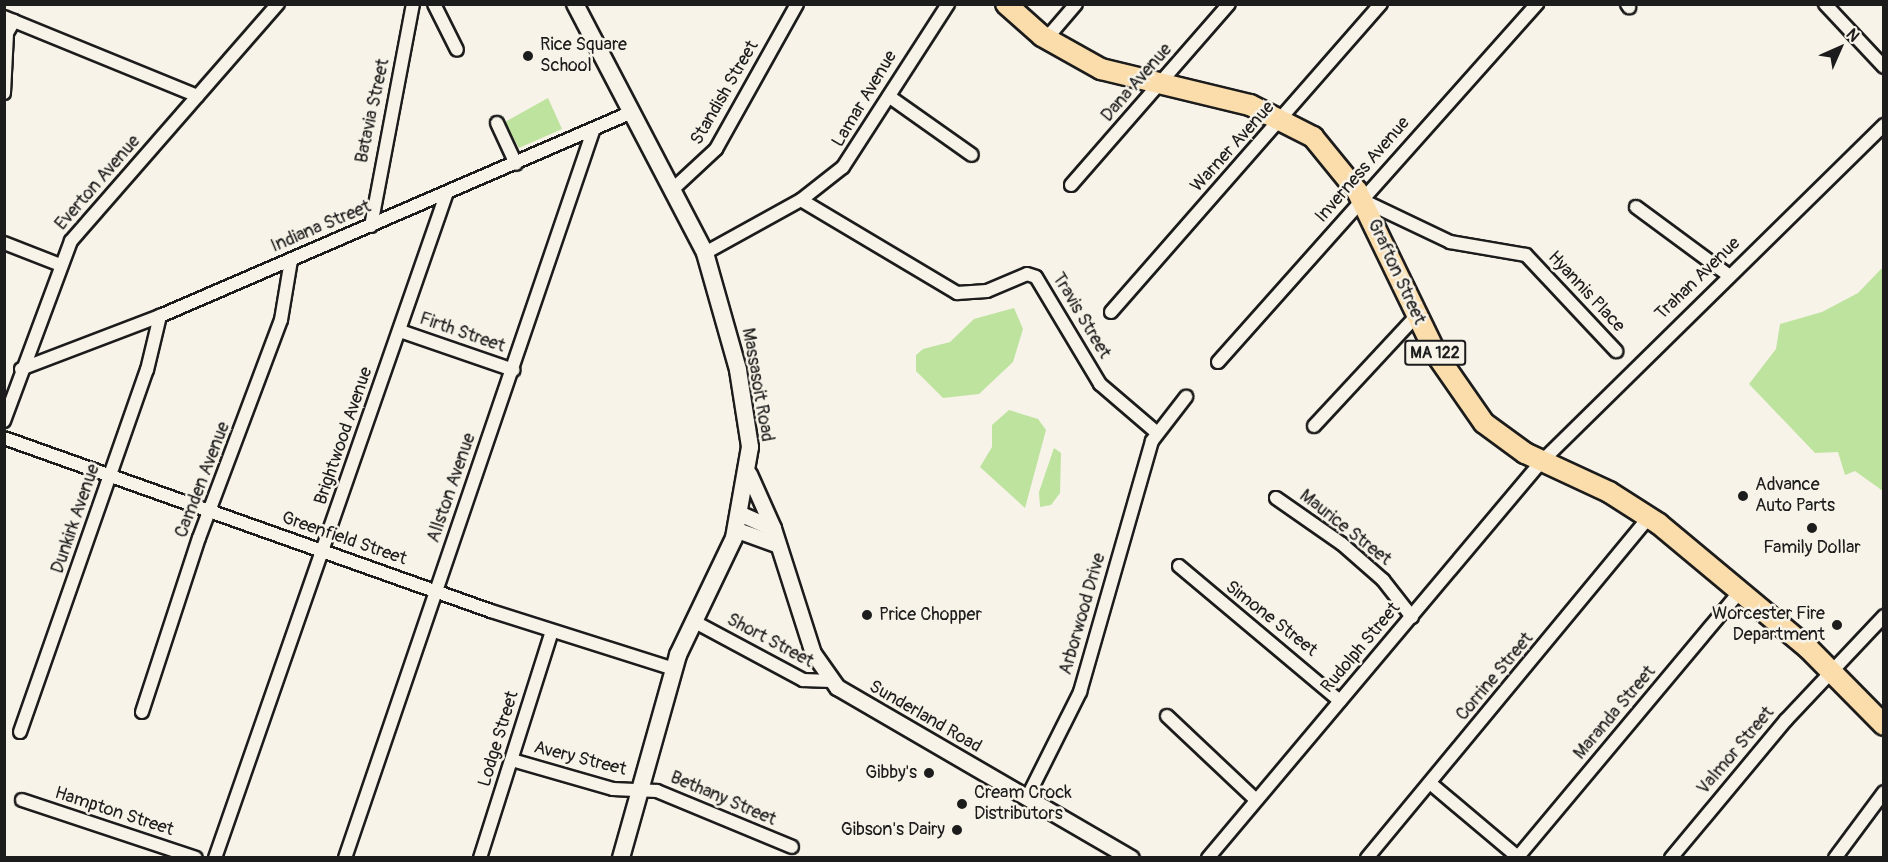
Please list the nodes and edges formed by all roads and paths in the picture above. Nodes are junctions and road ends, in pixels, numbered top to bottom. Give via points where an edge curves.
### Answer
1 (278, 4) edge
2 (414, 4) edge
3 (434, 4) edge
4 (575, 4) edge
5 (797, 4) edge
6 (948, 4) edge
7 (1006, 4) edge
8 (1076, 4) edge
9 (1229, 4) edge
10 (1381, 4) edge
11 (1537, 4) edge
12 (1825, 4) edge
13 (9, 19) edge
14 (1046, 39) junction
15 (457, 50) dead end
16 (1884, 67) edge
17 (1160, 85) junction
18 (4, 93) edge
19 (198, 96) junction
20 (890, 97) junction
21 (632, 112) junction
22 (1282, 118) junction
23 (497, 123) dead end
24 (1884, 125) edge
25 (593, 131) junction
26 (972, 155) dead end
27 (516, 164) junction
28 (1071, 185) dead end
29 (673, 189) junction
30 (446, 195) junction
31 (801, 200) junction
32 (1362, 200) junction
33 (1636, 207) dead end
34 (371, 226) junction
35 (4, 243) edge
36 (705, 253) junction
37 (291, 260) junction
38 (58, 264) junction
39 (1727, 274) junction
40 (1111, 312) dead end
41 (1417, 315) junction
42 (160, 316) junction
43 (400, 331) junction
44 (1616, 351) dead end
45 (1218, 362) dead end
46 (21, 369) junction
47 (513, 370) junction
48 (1186, 397) dead end
49 (4, 421) edge
50 (1314, 426) dead end
51 (1156, 432) junction
52 (4, 438) edge
53 (1541, 462) junction
54 (748, 474) junction
55 (110, 476) junction
56 (1276, 498) dead end
57 (208, 511) junction
58 (1649, 517) junction
59 (739, 522) junction
60 (773, 528) junction
61 (776, 544) junction
62 (324, 552) junction
63 (1179, 566) dead end
64 (436, 590) junction
65 (1740, 591) junction
66 (1412, 616) junction
67 (1884, 616) edge
68 (695, 622) junction
69 (552, 631) junction
70 (674, 669) junction
71 (1831, 669) junction
72 (831, 681) junction
73 (1340, 701) junction
74 (142, 712) dead end
75 (1167, 716) dead end
76 (1884, 725) edge
77 (20, 732) dead end
78 (512, 760) junction
79 (1430, 783) junction
80 (638, 790) junction
81 (1884, 792) edge
82 (1027, 798) junction
83 (22, 800) dead end
84 (1256, 800) junction
85 (792, 848) dead end
86 (1518, 857) edge
87 (196, 858) edge
88 (215, 858) edge
89 (345, 858) edge
90 (480, 858) edge
91 (621, 858) edge
92 (1131, 858) edge
93 (1208, 858) edge
94 (1367, 858) edge
95 (1671, 858) edge
96 (1835, 858) edge

1 - 19 street, Everton Avenue
2 - 34 street, Batavia Street
3 - 15 street
4 - 21 main road, Massasoit Road
5 - 29 street, Standish Street via 716,149
6 - 20 street, Lamar Avenue
7 - 14 highway, Grafton Street / MA 122
8 - 14 street
9 - 17 street, Dana Avenue
10 - 22 street, Warner Avenue
11 - 32 street, Inverness Avenue
12 - 16 street
13 - 18 street
13 - 19 street
14 - 17 highway, Grafton Street / MA 122 via 1101,69
17 - 22 highway, Grafton Street / MA 122
17 - 28 street, Dana Avenue
19 - 38 street, Everton Avenue via 91,215
20 - 26 street
20 - 31 street, Lamar Avenue via 850,159
21 - 25 street, Indiana Street
21 - 29 main road, Massasoit Road
22 - 32 highway, Grafton Street / MA 122 via 1326,148
22 - 40 street, Warner Avenue
23 - 27 street
24 - 39 street, Trahan Avenue
25 - 27 street, Indiana Street
25 - 47 street, Allston Avenue
27 - 30 street, Indiana Street
29 - 36 main road, Massasoit Road
30 - 34 street, Indiana Street
30 - 43 street, Brightwood Avenue
31 - 36 street, Lamar Avenue
31 - 51 street, Travis Street via 957,293 987,291 1027,274 1036,277 1100,384
32 - 41 highway, Grafton Street / MA 122
32 - 44 street, Hyannis Place via 1450,242 1526,255
32 - 45 street, Inverness Avenue
33 - 39 street
34 - 37 street, Indiana Street
35 - 38 street
36 - 54 main road, Massasoit Road via 742,389 750,436
37 - 42 street, Indiana Street
37 - 57 street, Camden Avenue via 281,320
38 - 46 street, Everton Avenue
39 - 53 street, Trahan Avenue
41 - 50 street
41 - 53 highway, Grafton Street / MA 122 via 1474,411 1502,439
42 - 46 street, Indiana Street
42 - 55 street, Dunkirk Avenue
43 - 47 street, Firth Street
43 - 62 street, Brightwood Avenue
46 - 49 street, Everton Avenue
47 - 64 street, Allston Avenue
48 - 51 street
51 - 82 street, Arborwood Drive via 1080,692
52 - 55 street, Greenfield Street
53 - 58 highway, Grafton Street / MA 122
53 - 66 street, Rudolph Street
54 - 59 main road, Massasoit Road
54 - 60 street, Sunderland Road
55 - 57 street, Greenfield Street
55 - 77 street, Dunkirk Avenue
56 - 66 street, Maurice Street via 1342,544 1383,580
57 - 62 street, Greenfield Street
57 - 74 street, Camden Avenue
58 - 65 highway, Grafton Street / MA 122
58 - 79 street, Corrine Street
59 - 60 street
59 - 61 street
59 - 68 main road, Massasoit Road
60 - 61 street, Sunderland Road
61 - 72 street, Sunderland Road via 807,639
62 - 64 street, Greenfield Street
62 - 88 street, Brightwood Avenue
63 - 73 street, Simone Street
64 - 69 street, Greenfield Street
64 - 89 street, Allston Avenue
65 - 71 highway, Grafton Street / MA 122
65 - 86 street, Maranda Street
66 - 73 street, Rudolph Street
67 - 71 street, Valmor Street
68 - 70 main road, Massasoit Road
68 - 72 street, Short Street via 803,680
69 - 70 street, Greenfield Street
69 - 78 street, Lodge Street
70 - 80 main road, Massasoit Road
71 - 76 highway, Grafton Street / MA 122
71 - 95 street, Valmor Street
72 - 82 street, Sunderland Road via 863,705
73 - 84 street, Rudolph Street
75 - 84 street
78 - 80 street, Avery Street via 613,789
78 - 90 street, Lodge Street
79 - 86 street
79 - 94 street, Corrine Street
80 - 85 street, Bethany Street via 657,791
80 - 91 main road, Massasoit Road
81 - 96 street
82 - 92 street, Sunderland Road
83 - 87 street, Hampton Street
84 - 93 street, Rudolph Street

